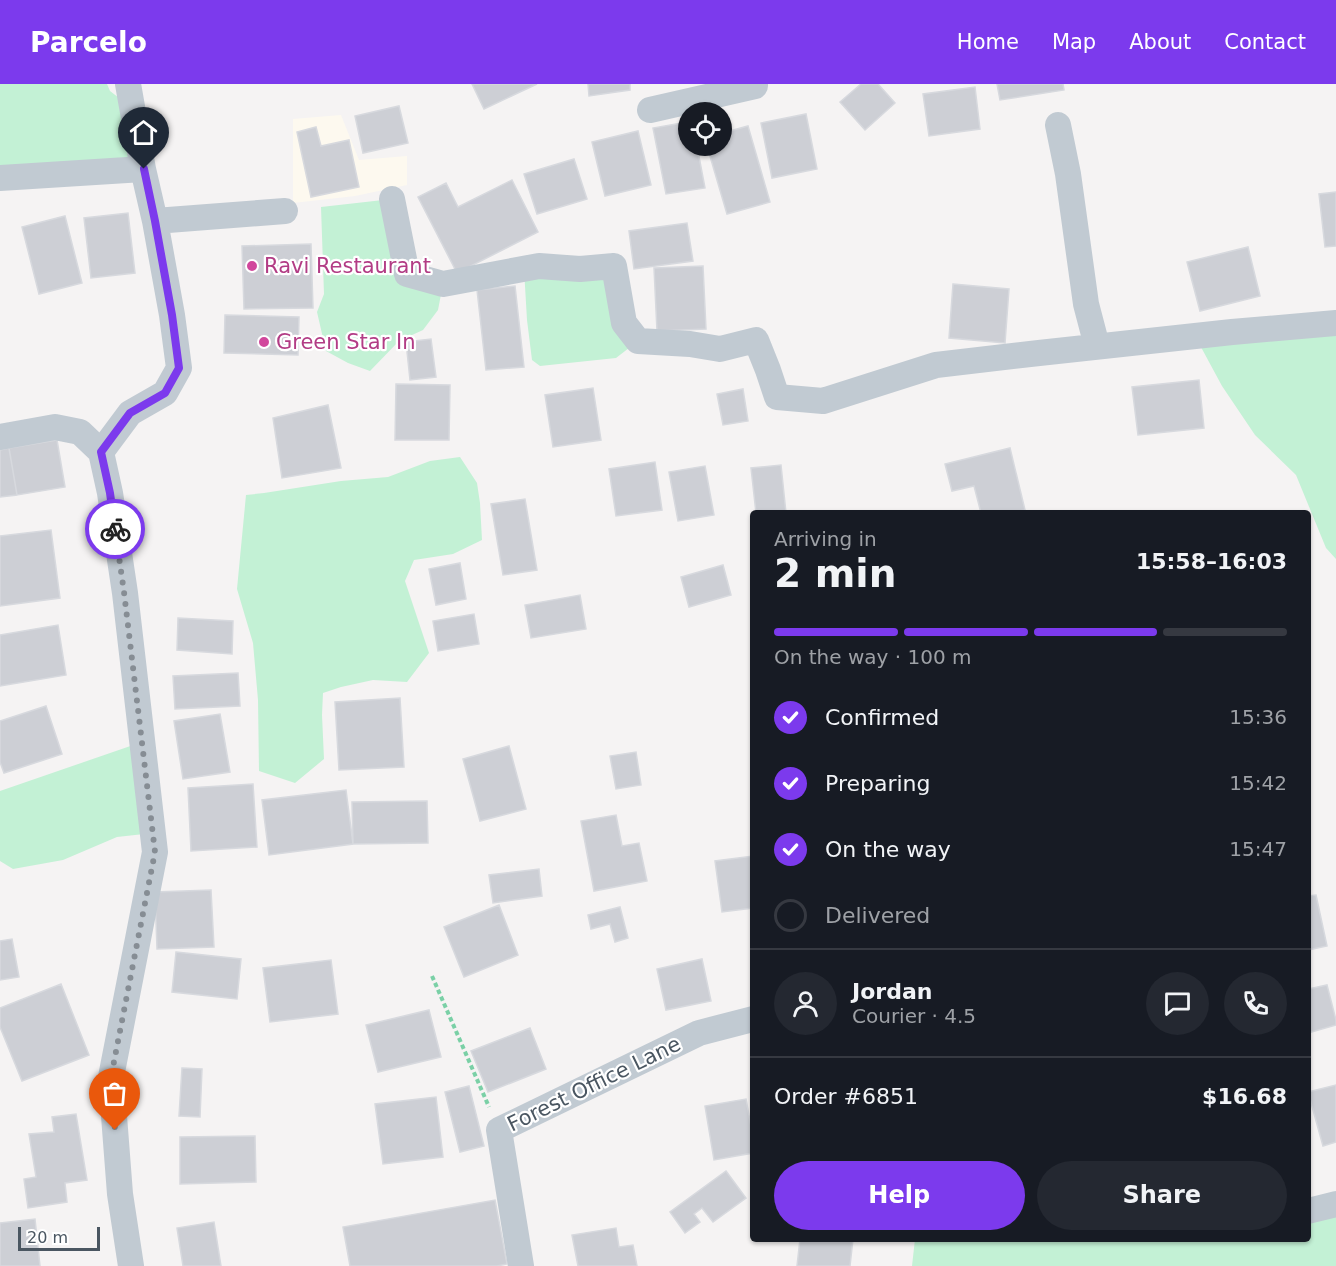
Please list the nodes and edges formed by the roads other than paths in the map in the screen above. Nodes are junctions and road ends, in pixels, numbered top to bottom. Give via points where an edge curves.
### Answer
1 (128, 84) edge
2 (755, 84) edge
3 (650, 110) dead end
4 (1058, 125) dead end
5 (144, 169) junction
6 (0, 178) edge
7 (393, 199) dead end
8 (285, 211) dead end
9 (155, 221) junction
10 (1336, 323) edge
11 (1097, 346) junction
12 (0, 437) edge
13 (101, 452) junction
14 (750, 1019) edge
15 (1336, 1204) edge
16 (1311, 1210) edge
17 (131, 1266) edge
18 (521, 1266) edge

1 - 5 street
2 - 3 street
4 - 11 street via 1086,304
5 - 6 street
5 - 9 street
7 - 11 street via 407,274 443,284 539,266 614,266 624,323 638,341 720,349 756,340 777,397 823,401 936,365
8 - 9 street
9 - 13 street via 179,368 165,393 130,413
10 - 11 street
12 - 13 street via 55,427 80,432
13 - 17 street via 124,592 155,852 111,1077 120,1194
14 - 18 street, Forest Office Lane via 699,1034 499,1130
15 - 16 street

